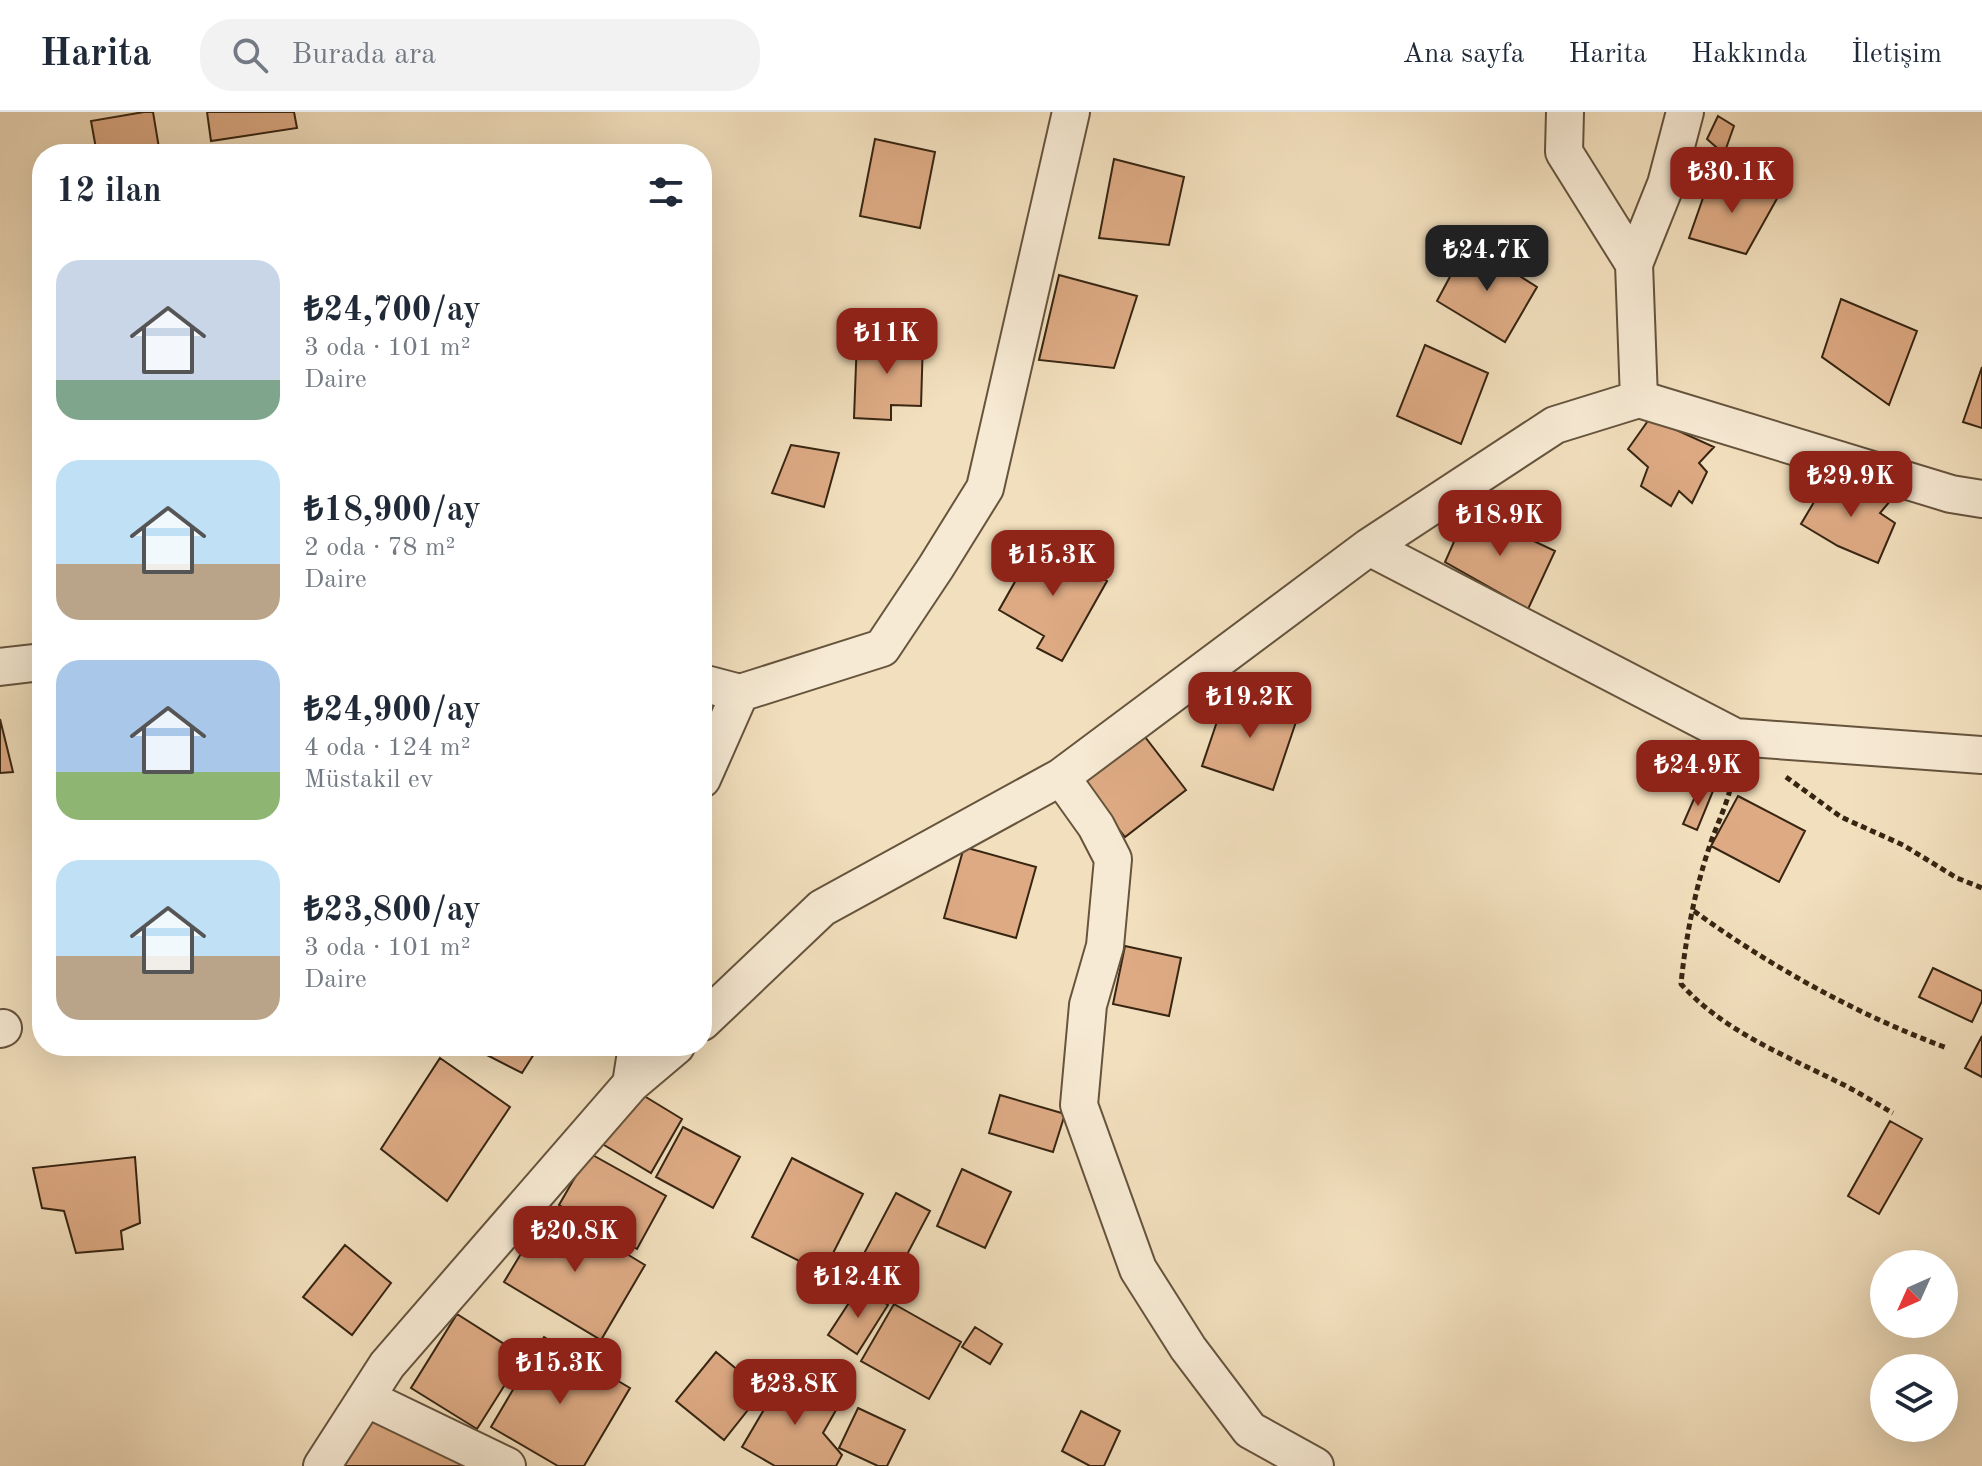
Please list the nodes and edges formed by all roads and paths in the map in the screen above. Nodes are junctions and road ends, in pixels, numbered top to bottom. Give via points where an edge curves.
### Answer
1 (1071, 112) edge
2 (1565, 112) edge
3 (1685, 112) edge
4 (1634, 264) junction
5 (1639, 399) junction
6 (1982, 499) edge
7 (1369, 547) junction
8 (32, 663) edge
9 (0, 667) edge
10 (712, 686) edge
11 (740, 693) junction
12 (1735, 737) junction
13 (1982, 755) edge
14 (712, 756) edge
15 (1783, 774) dead end
16 (1061, 777) junction
17 (1982, 888) edge
18 (1694, 911) junction
19 (712, 1012) edge
20 (1947, 1048) dead end
21 (635, 1056) edge
22 (664, 1056) edge
23 (631, 1084) junction
24 (1893, 1113) dead end
25 (366, 1398) junction
26 (322, 1466) edge
27 (507, 1466) edge
28 (1315, 1466) edge

1 - 11 street via 985,488 882,648
2 - 4 street via 1564,152
3 - 4 street via 1666,184
4 - 5 street
5 - 6 street
5 - 7 street via 1555,425
7 - 12 street
7 - 16 street
8 - 9 street
10 - 11 street
11 - 14 street
12 - 13 street
12 - 18 path via 1732,785
15 - 17 path via 1841,817
16 - 19 street via 822,908
16 - 28 street via 1113,859 1105,946 1088,1005 1079,1105 1138,1269 1188,1348 1250,1430
18 - 20 path via 1739,944 1886,1025
18 - 24 path via 1681,984 1700,1006
21 - 23 street
22 - 23 street
23 - 25 street via 387,1365
25 - 26 street
25 - 27 street

